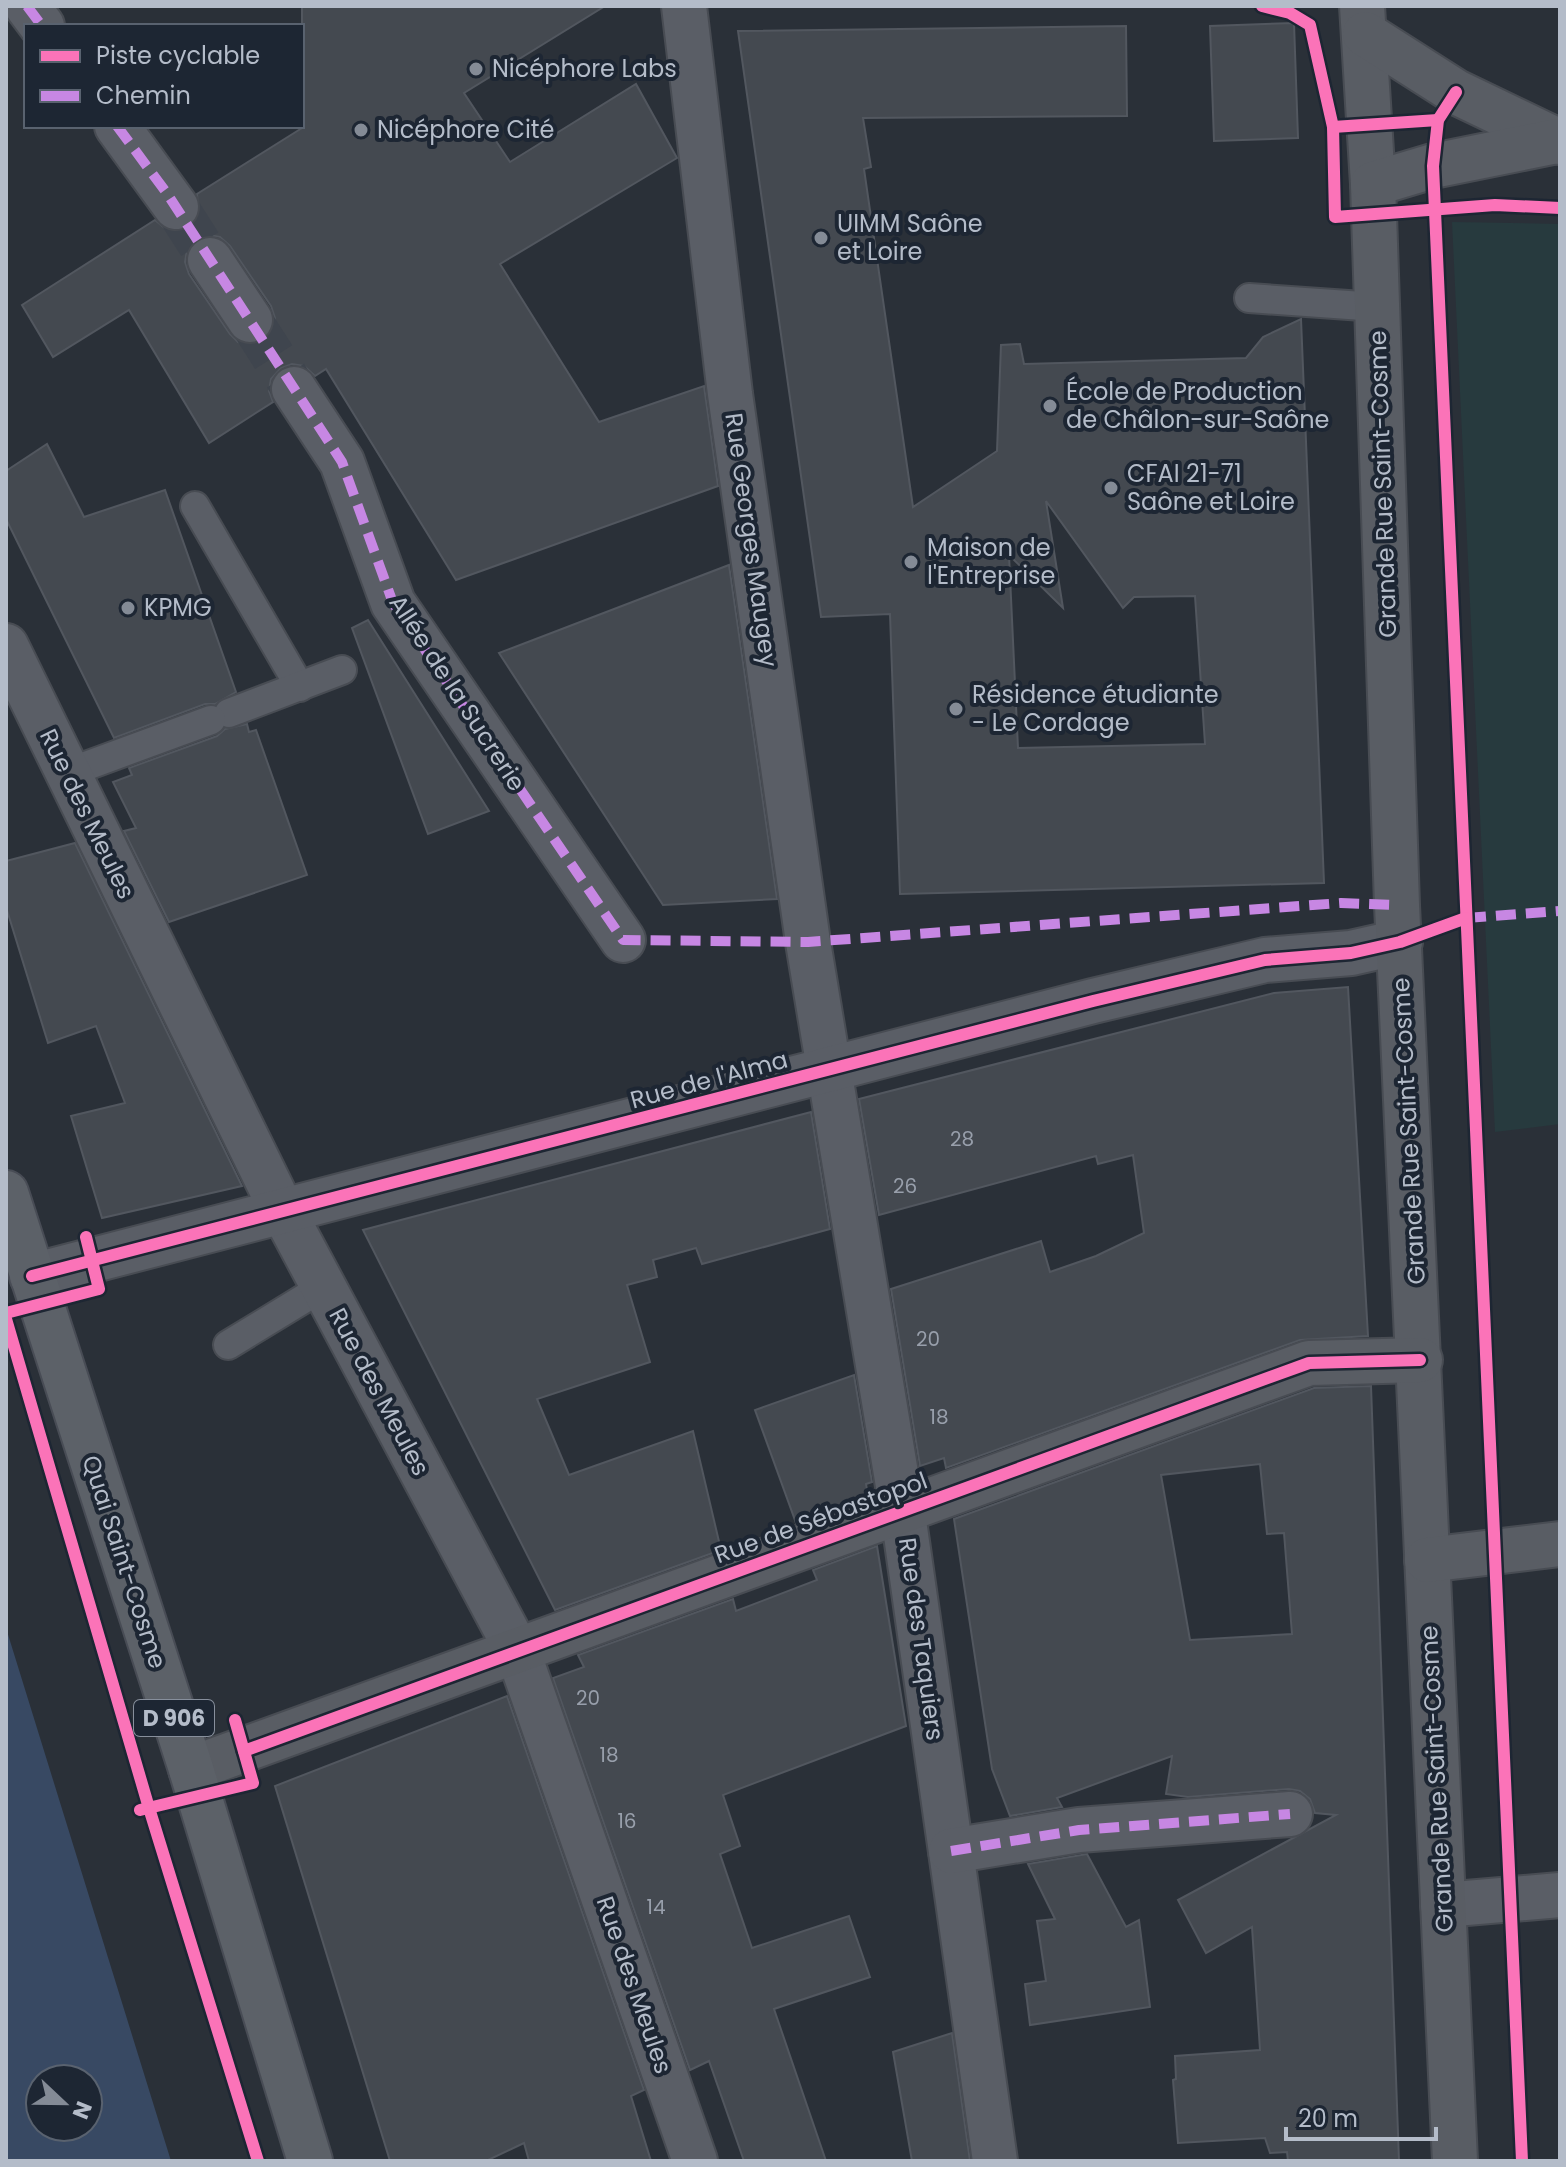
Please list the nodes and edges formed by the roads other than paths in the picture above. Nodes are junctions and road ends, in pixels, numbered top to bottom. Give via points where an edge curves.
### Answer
1 (27, 6) edge
2 (684, 6) edge
3 (1364, 20) edge
4 (40, 24) edge
5 (118, 128) edge
6 (1558, 141) edge
7 (1373, 184) junction
8 (176, 207) tunnel mouth
9 (210, 260) tunnel mouth
10 (1249, 298) dead end
11 (1377, 307) junction
12 (250, 320) tunnel mouth
13 (294, 389) tunnel mouth
14 (195, 506) dead end
15 (6, 646) edge
16 (342, 670) dead end
17 (300, 687) junction
18 (67, 773) junction
19 (623, 940) dead end
20 (1400, 942) junction
21 (828, 1072) junction
22 (6, 1193) edge
23 (284, 1213) junction
24 (32, 1276) junction
25 (323, 1287) junction
26 (228, 1345) dead end
27 (1420, 1360) junction
28 (903, 1512) junction
29 (1560, 1544) edge
30 (1427, 1560) junction
31 (518, 1652) junction
32 (191, 1769) junction
33 (1290, 1814) dead end
34 (951, 1851) junction
35 (1560, 1895) edge
36 (1443, 1905) junction
37 (310, 2161) edge
38 (695, 2161) edge
39 (995, 2161) edge
40 (1455, 2161) edge

1 - 4 street
2 - 21 street, Rue Georges Maugey via 730,394
3 - 6 main road via 1456,92
3 - 7 main road, Grande Rue Saint-Cosme
5 - 8 street
6 - 7 main road
7 - 11 main road, Grande Rue Saint-Cosme
9 - 12 street
10 - 11 lane
11 - 20 main road, Grande Rue Saint-Cosme
13 - 19 street, Allée de la Sucrerie via 342,462 393,603
14 - 17 lane
15 - 18 street, Rue des Meules
16 - 17 lane
17 - 18 lane
18 - 23 street, Rue des Meules
20 - 21 street, Rue de l'Alma via 1351,953 1265,960
20 - 27 main road, Grande Rue Saint-Cosme
21 - 23 street, Rue de l'Alma
21 - 28 street, Rue des Taquiers
22 - 24 main road, Quai Saint-Cosme / D 906
23 - 24 street, Rue de l'Alma
23 - 25 street, Rue des Meules
24 - 32 main road, Quai Saint-Cosme / D 906
25 - 26 lane
25 - 31 street, Rue des Meules
27 - 28 main road, Rue de Sébastopol via 1309,1363
27 - 30 main road, Grande Rue Saint-Cosme
28 - 31 main road, Rue de Sébastopol
28 - 34 street, Rue des Taquiers
29 - 30 main road
30 - 36 main road, Grande Rue Saint-Cosme
31 - 32 main road, Rue de Sébastopol
31 - 38 street, Rue des Meules
32 - 37 main road, Quai Saint-Cosme / D 906
33 - 34 street via 1079,1830
34 - 39 street, Rue des Taquiers
35 - 36 street
36 - 40 main road, Grande Rue Saint-Cosme

